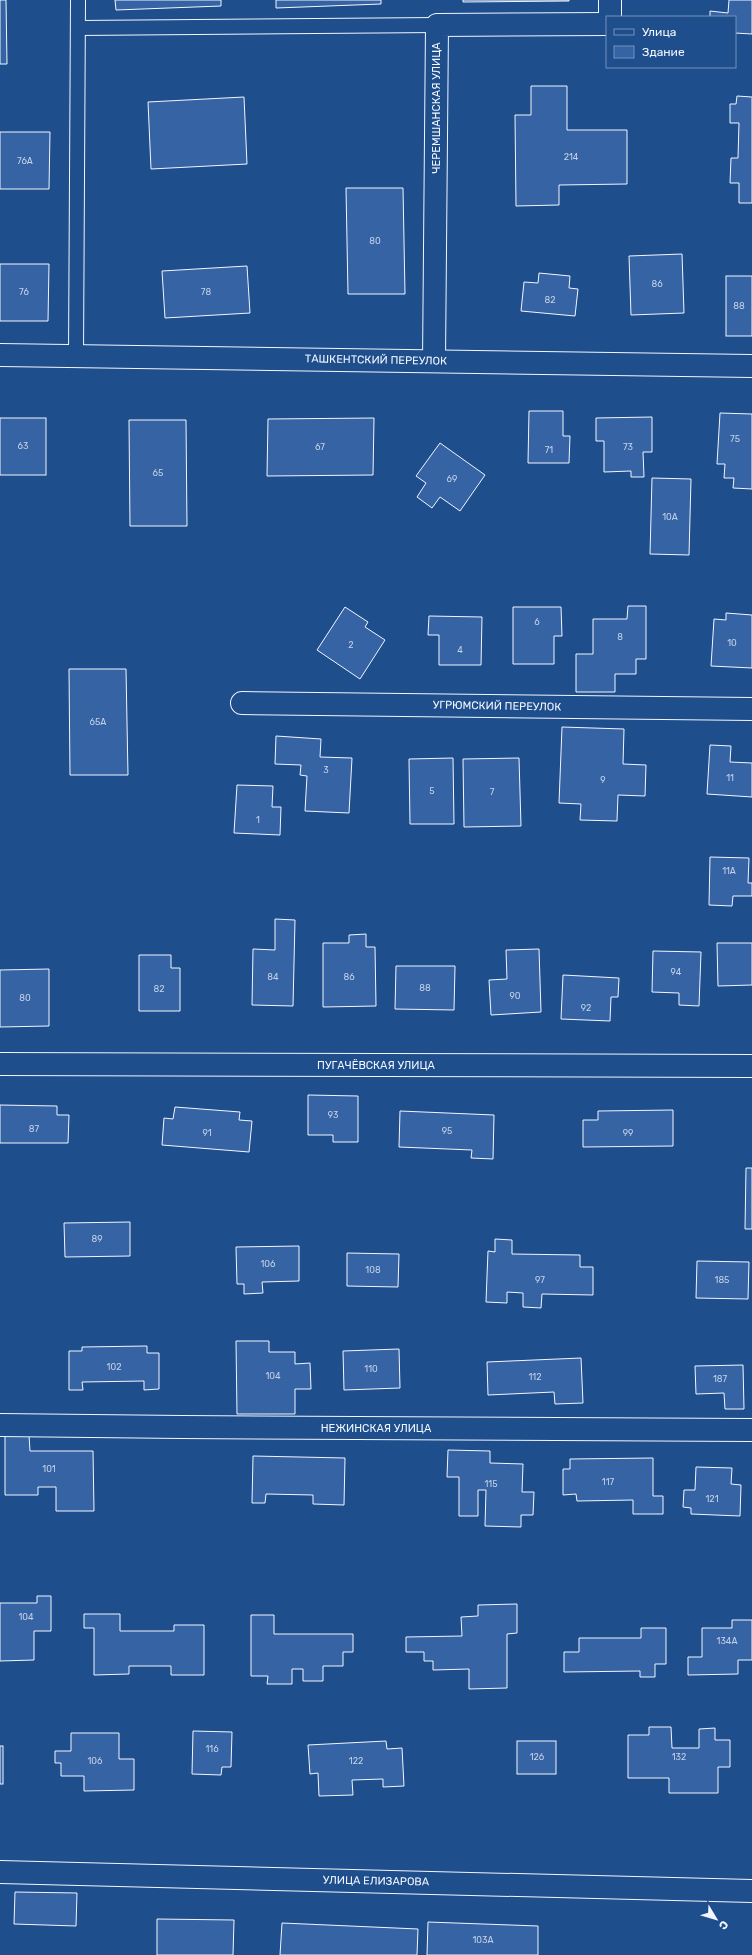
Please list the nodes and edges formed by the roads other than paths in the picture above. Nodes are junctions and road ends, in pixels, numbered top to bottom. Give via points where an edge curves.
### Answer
1 (78, 0) edge
2 (610, 0) edge
3 (610, 16) edge
4 (606, 24) edge
5 (437, 25) junction
6 (78, 28) junction
7 (0, 354) edge
8 (76, 356) junction
9 (434, 361) junction
10 (752, 366) edge
11 (242, 703) dead end
12 (752, 709) edge
13 (0, 1064) edge
14 (752, 1066) edge
15 (0, 1425) edge
16 (752, 1430) edge
17 (0, 1872) edge
18 (752, 1891) edge

1 - 6 lane
2 - 3 street
4 - 5 street
5 - 6 lane
5 - 9 street, ЧЕРЕМШАНСКАЯ УЛИЦА
6 - 8 lane
7 - 8 street, ТАШКЕНТСКИЙ ПЕРЕУЛОК
8 - 9 street, ТАШКЕНТСКИЙ ПЕРЕУЛОК
9 - 10 street, ТАШКЕНТСКИЙ ПЕРЕУЛОК
11 - 12 street, УГРЮМСКИЙ ПЕРЕУЛОК
13 - 14 street, ПУГАЧЁВСКАЯ УЛИЦА
15 - 16 street, НЕЖИНСКАЯ УЛИЦА
17 - 18 street, УЛИЦА ЕЛИЗАРОВА

